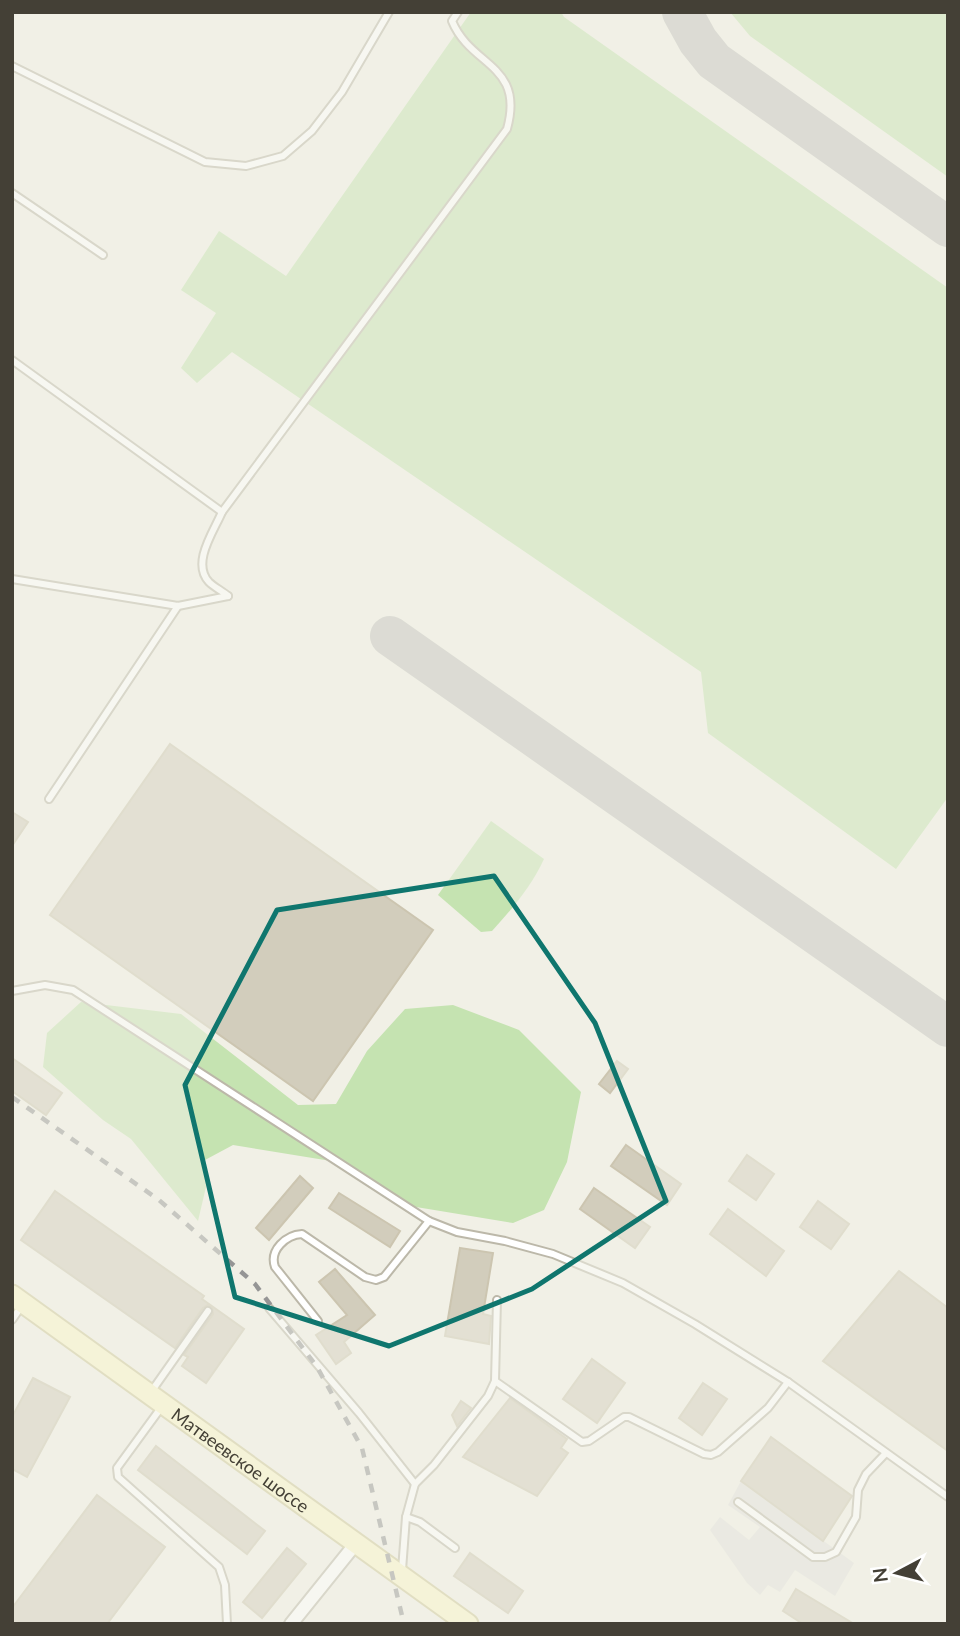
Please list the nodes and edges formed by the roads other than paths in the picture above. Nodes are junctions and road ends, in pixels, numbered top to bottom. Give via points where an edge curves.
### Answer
1 (389, 12) edge
2 (458, 12) edge
3 (12, 66) edge
4 (12, 193) edge
5 (103, 255) dead end
6 (12, 359) edge
7 (222, 512) junction
8 (12, 579) edge
9 (178, 606) junction
10 (49, 799) dead end
11 (12, 991) edge
12 (429, 1222) junction
13 (18, 1299) edge
14 (497, 1300) dead end
15 (269, 1308) dead end
16 (208, 1311) dead end
17 (12, 1320) edge
18 (318, 1321) dead end
19 (495, 1381) junction
20 (788, 1382) junction
21 (157, 1399) junction
22 (886, 1452) junction
23 (415, 1484) junction
24 (948, 1497) edge
25 (738, 1502) dead end
26 (406, 1517) junction
27 (357, 1542) junction
28 (455, 1548) dead end
29 (401, 1576) junction
30 (227, 1624) edge
31 (291, 1624) edge
32 (468, 1624) edge

1 - 3 lane via 342,92 312,131 282,156 246,166 205,162
2 - 7 lane via 452,21 457,34 508,85 512,112 507,129
4 - 5 lane
6 - 7 lane
7 - 9 lane via 202,559 204,575 228,596
8 - 9 lane
9 - 10 lane
11 - 12 lane via 45,985 73,990
12 - 18 lane via 384,1277 376,1280 365,1278 309,1237 293,1234 272,1259
12 - 20 lane via 553,1254 622,1283
13 - 17 lane
13 - 21 main road, Матвеевское шоссе
14 - 19 lane
15 - 23 lane
16 - 21 lane
19 - 20 lane via 582,1442 629,1417 712,1455 768,1408
19 - 23 lane
20 - 22 lane
21 - 27 main road, Матвеевское шоссе
21 - 30 lane via 117,1468 118,1477 219,1567
22 - 24 lane
22 - 25 lane via 866,1474 858,1490 856,1517 836,1552 825,1557 813,1557
23 - 26 lane
26 - 28 lane
26 - 29 lane
27 - 29 main road, Матвеевское шоссе
27 - 31 street
29 - 32 main road, Матвеевское шоссе

